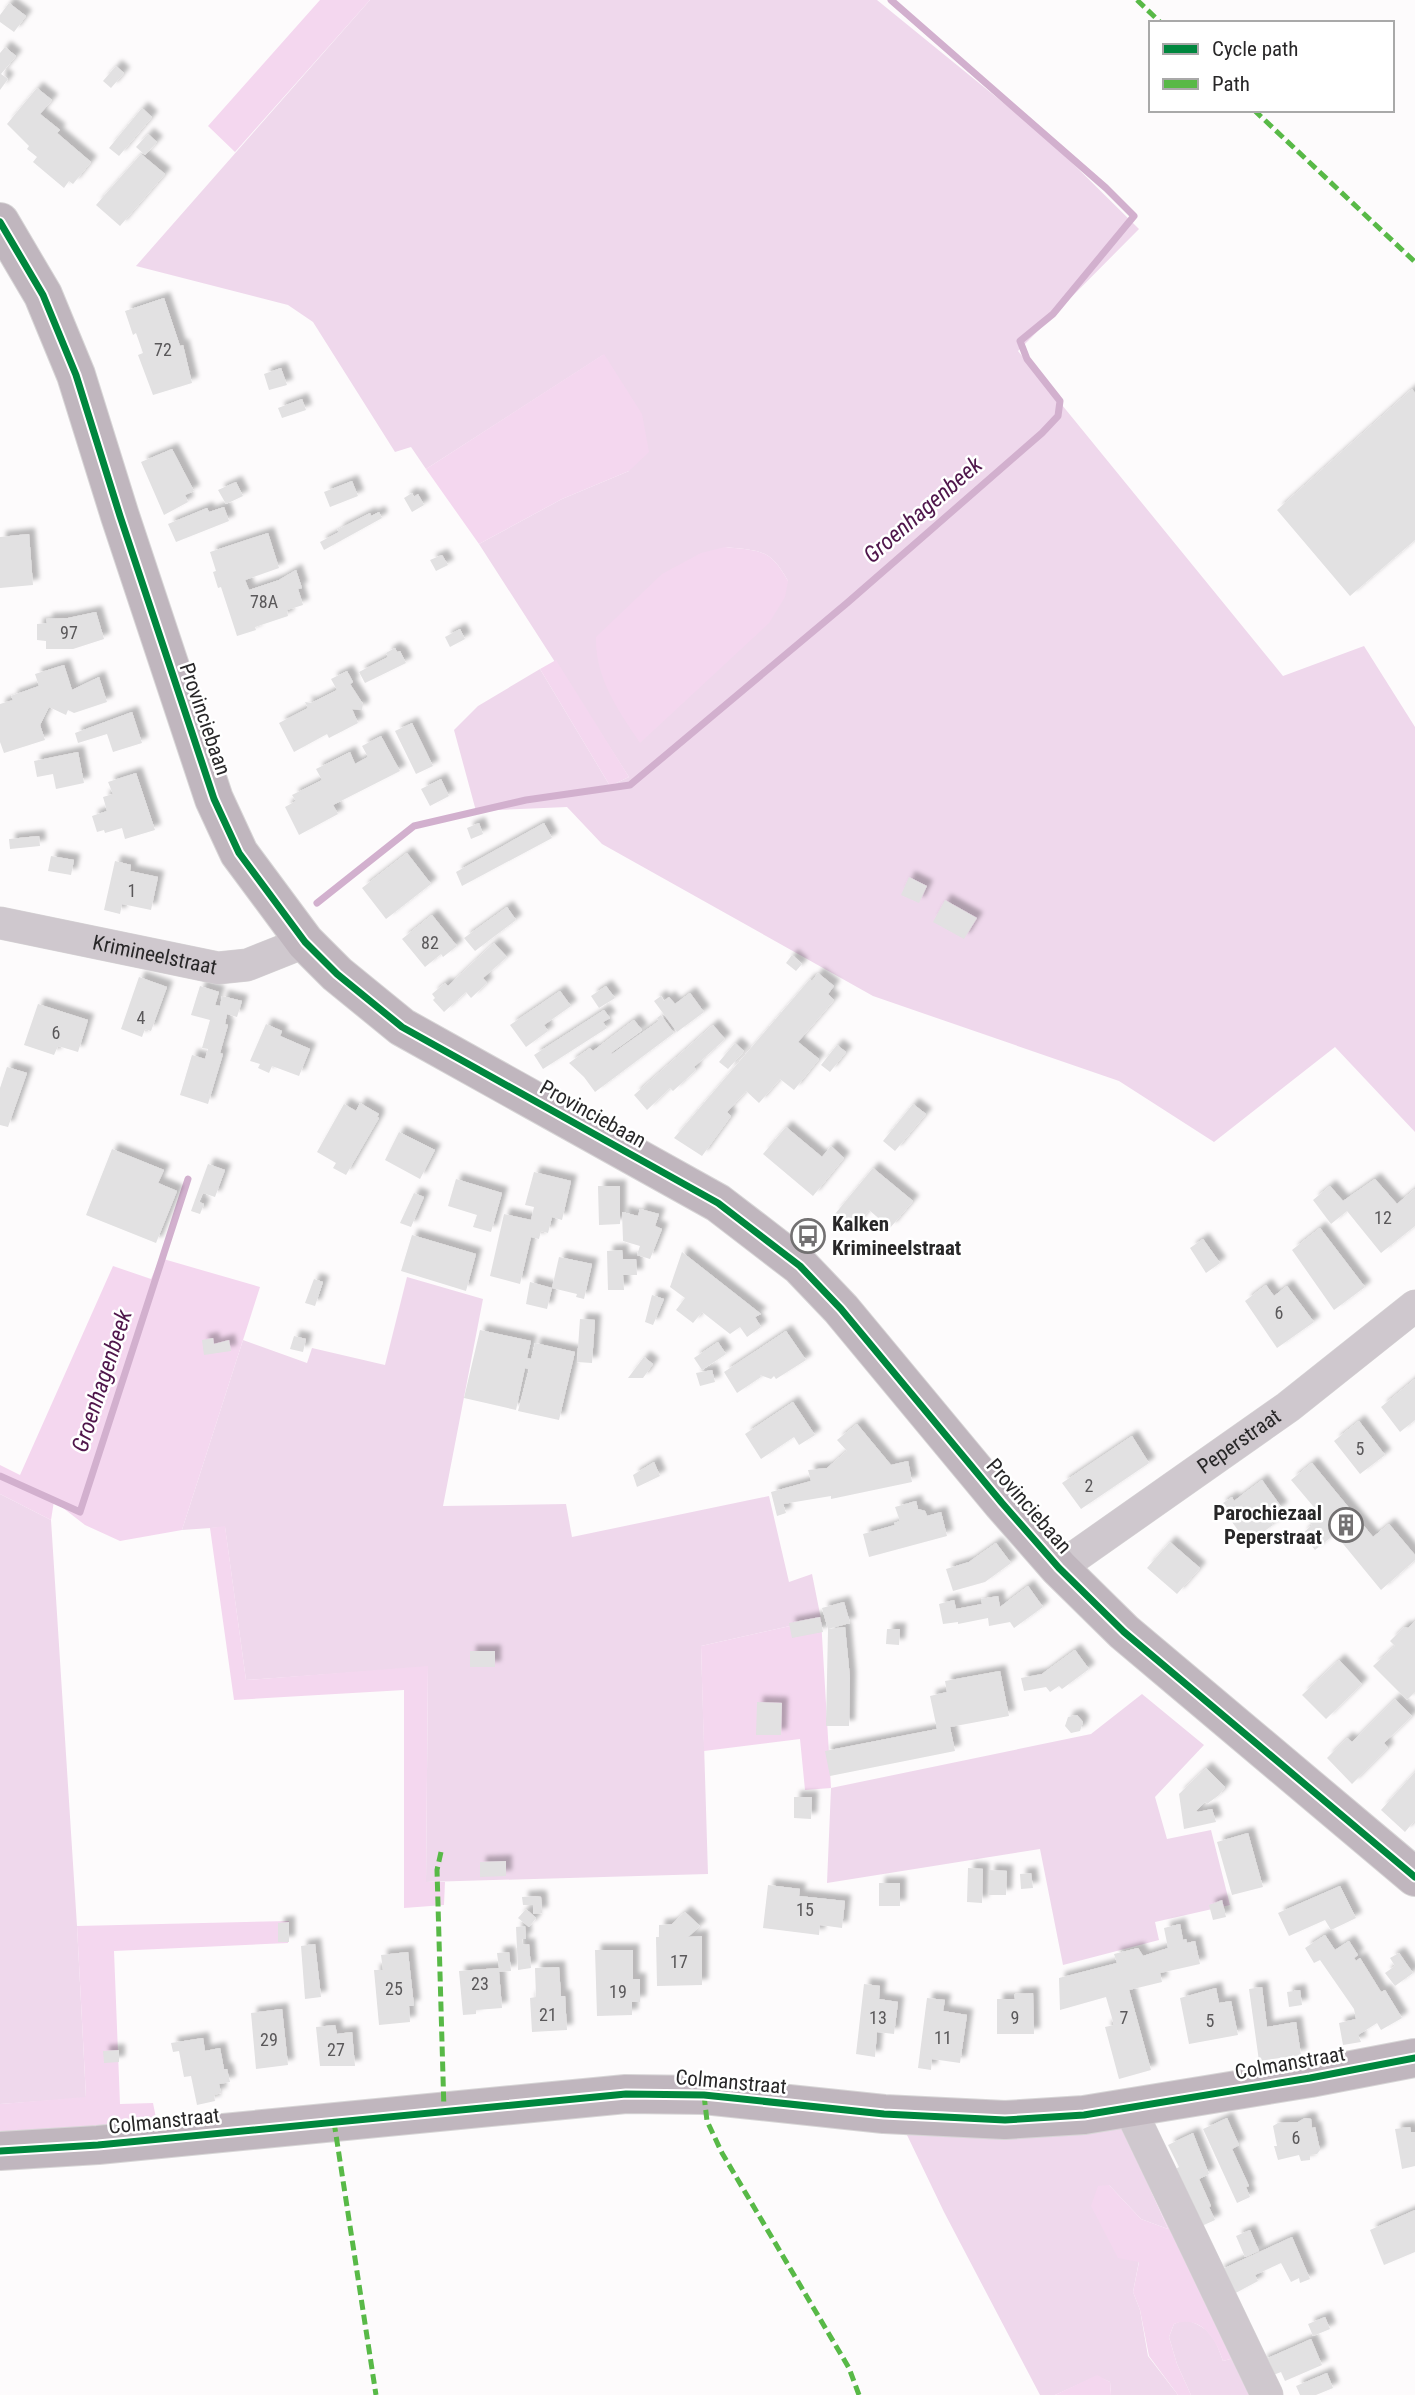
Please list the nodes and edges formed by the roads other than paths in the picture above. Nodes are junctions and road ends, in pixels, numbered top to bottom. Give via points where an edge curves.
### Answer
1 (0, 222) edge
2 (0, 923) edge
3 (305, 942) junction
4 (1415, 1306) edge
5 (1059, 1568) junction
6 (1415, 1877) edge
7 (1415, 2058) edge
8 (1129, 2107) junction
9 (0, 2151) edge
10 (1267, 2395) edge

1 - 3 main road, Provinciebaan via 43,295 76,375 214,799 239,853
2 - 3 street, Krimineelstraat via 218,968 247,965
3 - 5 main road, Provinciebaan via 402,1027 718,1203 800,1266
4 - 5 street, Peperstraat via 1288,1407
5 - 6 main road, Provinciebaan via 1124,1632
7 - 8 main road, Colmanstraat
8 - 9 main road, Colmanstraat via 1005,2120 884,2114 704,2095 626,2094
8 - 10 street

